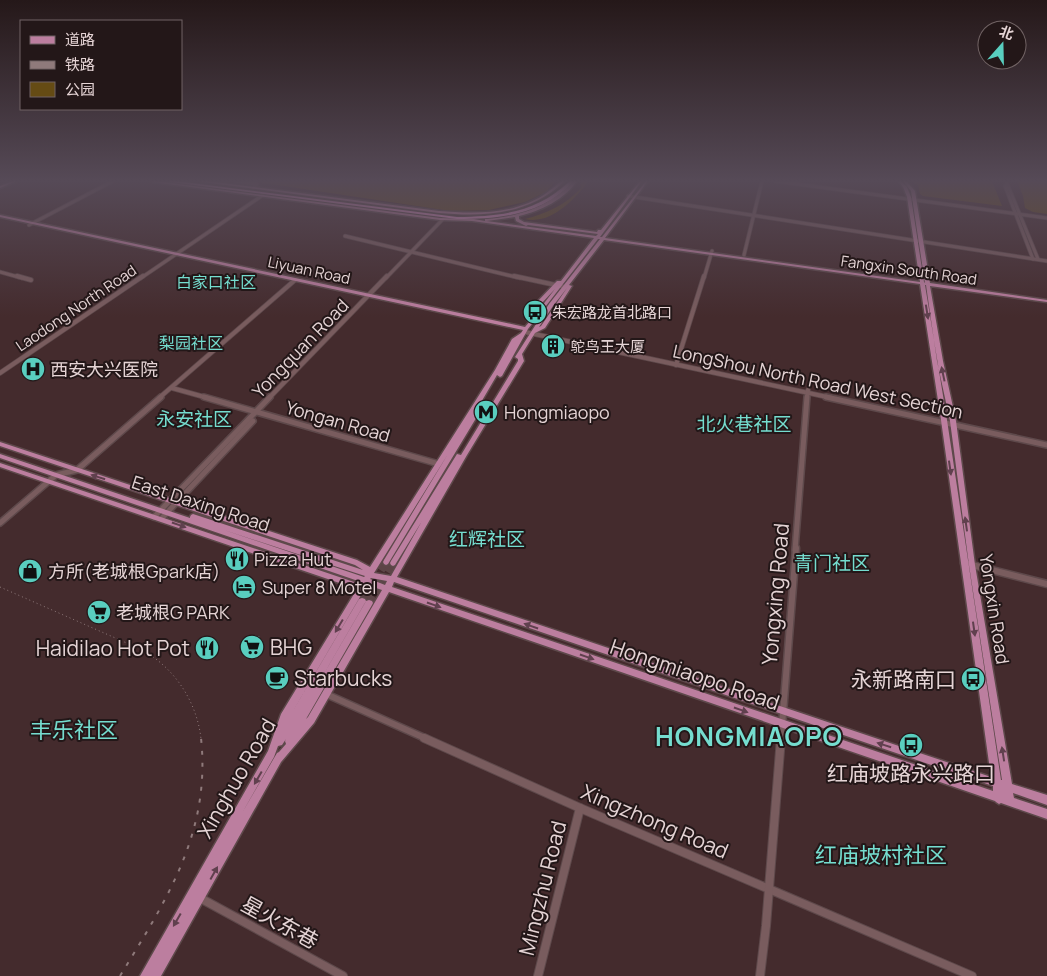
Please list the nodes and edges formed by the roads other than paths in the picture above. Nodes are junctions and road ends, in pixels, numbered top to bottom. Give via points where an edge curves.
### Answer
1 (42, 227) edge
2 (217, 227) edge
3 (438, 227) edge
4 (512, 227) edge
5 (523, 227) edge
6 (534, 227) edge
7 (604, 227) edge
8 (611, 227) edge
9 (751, 227) edge
10 (822, 227) edge
11 (913, 227) edge
12 (920, 227) edge
13 (1022, 227) edge
14 (1023, 227) edge
15 (345, 236) dead end
16 (596, 236) junction
17 (603, 238) junction
18 (916, 241) junction
19 (922, 242) junction
20 (711, 252) junction
21 (413, 253) junction
22 (174, 255) junction
23 (744, 255) junction
24 (1033, 259) junction
25 (1038, 259) junction
26 (1047, 261) edge
27 (0, 272) edge
28 (31, 280) dead end
29 (294, 280) junction
30 (922, 282) junction
31 (929, 283) junction
32 (557, 285) junction
33 (567, 288) junction
34 (370, 297) junction
35 (1047, 299) edge
36 (525, 332) junction
37 (533, 333) junction
38 (520, 354) junction
39 (676, 363) junction
40 (501, 364) junction
41 (0, 373) edge
42 (500, 375) junction
43 (172, 388) junction
44 (808, 391) junction
45 (486, 394) junction
46 (258, 413) junction
47 (469, 421) junction
48 (948, 422) junction
49 (1047, 443) edge
50 (0, 444) edge
51 (452, 445) junction
52 (464, 448) junction
53 (0, 452) edge
54 (451, 455) junction
55 (0, 456) edge
56 (460, 461) junction
57 (439, 464) junction
58 (0, 465) edge
59 (77, 470) junction
60 (66, 474) junction
61 (56, 475) junction
62 (49, 481) junction
63 (173, 502) junction
64 (165, 510) junction
65 (157, 518) junction
66 (0, 524) edge
67 (386, 562) tunnel mouth
68 (964, 563) junction
69 (393, 564) tunnel mouth
70 (972, 565) junction
71 (368, 578) junction
72 (393, 579) junction
73 (1047, 584) edge
74 (362, 588) junction
75 (388, 589) junction
76 (366, 602) tunnel mouth
77 (326, 694) junction
78 (782, 711) junction
79 (781, 724) junction
80 (275, 756) junction
81 (997, 783) junction
82 (1008, 787) junction
83 (999, 799) junction
84 (1047, 800) edge
85 (1010, 802) junction
86 (580, 808) junction
87 (1047, 814) edge
88 (768, 890) junction
89 (200, 898) junction
90 (145, 976) edge
91 (155, 976) edge
92 (343, 976) edge
93 (538, 976) edge
94 (760, 976) edge
95 (972, 976) edge

1 - 22 main road, Liyuan Road
2 - 22 street, Laodong North Road
3 - 21 street, Yongquan Road
4 - 16 main road
5 - 16 main road, Fangxin South Road
6 - 16 main road, Fangxin South Road
7 - 16 main road
8 - 17 main road
9 - 23 street
10 - 18 street
11 - 18 main road
12 - 19 main road
13 - 24 street
14 - 25 street
15 - 21 street
16 - 17 main road, Fangxin South Road
16 - 32 main road via 588,242
17 - 20 main road, Fangxin South Road
17 - 33 main road
17 - 33 main road via 603,245
18 - 19 street
18 - 30 main road
19 - 24 street
19 - 31 main road
20 - 23 main road, Fangxin South Road
20 - 30 main road, Fangxin South Road
20 - 39 street
21 - 32 street
21 - 34 street, Yongquan Road
22 - 29 main road, Liyuan Road
22 - 41 street, Laodong North Road
23 - 30 main road, Fangxin South Road
24 - 25 street
25 - 26 street
27 - 28 street
29 - 34 main road, Liyuan Road
29 - 43 street
30 - 31 main road, Fangxin South Road
30 -> 48 main road
31 - 35 main road, Fangxin South Road
48 -> 31 main road
32 - 33 street
32 - 36 main road via 525,324
33 - 37 main road via 543,327
34 - 36 main road, Liyuan Road
34 - 46 street, Yongquan Road
36 - 37 street, LongShou North Road West Section
36 - 40 main road via 514,340
36 - 42 main road
37 - 38 main road
37 - 39 street, LongShou North Road West Section
38 - 52 main road
38 - 56 main road via 520,363
39 - 44 street, LongShou North Road West Section
40 - 42 main road
40 - 45 main road
42 - 45 main road
43 - 46 street, Yongan Road
43 - 59 street
44 - 48 street, LongShou North Road West Section
44 - 78 street, Yongxing Road
45 - 47 main road
46 - 57 street, Yongan Road
46 - 63 street, Yongquan Road
47 - 51 main road
47 - 54 main road
48 - 49 street, LongShou North Road West Section
48 -> 68 main road, Yongxin Road
70 -> 48 main road, Yongxin Road
50 - 59 main road
51 - 54 main road
51 - 57 main road
52 - 56 main road
52 - 69 main road
53 - 60 main road, East Daxing Road
54 - 67 main road
55 - 61 main road, East Daxing Road
56 - 72 main road
57 - 71 main road
58 - 62 main road
59 - 60 street
63 -> 59 main road
60 - 61 street
60 - 64 main road, East Daxing Road
61 - 62 street
61 - 64 main road, East Daxing Road
62 - 65 main road
62 - 66 street
63 - 64 street, Yongquan Road
63 - 71 main road via 357,563 370,570
64 - 65 street, Yongquan Road
64 - 65 street, Yongquan Road
64 - 71 main road, East Daxing Road
65 -> 74 main road
68 - 70 street
68 -> 81 main road, Yongxin Road
70 - 73 street
82 -> 70 main road, Yongxin Road
71 - 72 main road, East Daxing Road
71 - 74 main road
71 - 75 main road, East Daxing Road
72 - 75 main road
78 -> 72 main road, Hongmiaopo Road
74 -> 80 main road via 284,717
75 - 77 main road
75 -> 79 main road, Hongmiaopo Road
76 - 80 main road, Xinghuo Road
77 - 80 main road via 310,720
77 - 86 street, Xingzhong Road
78 - 79 street, Yongxing Road
81 -> 78 main road, Hongmiaopo Road
79 - 83 main road, Hongmiaopo Road
79 - 88 street, Yongxing Road
89 -> 80 main road, Xinghuo Road
80 -> 90 main road, Xinghuo Road
81 - 82 main road, Hongmiaopo Road
81 - 83 main road, Yongxin Road
82 - 84 main road, Hongmiaopo Road
82 - 85 main road, Yongxin Road
83 - 85 main road, Hongmiaopo Road
85 - 87 main road, Hongmiaopo Road
86 - 88 street, Xingzhong Road
86 - 93 street, Mingzhu Road
88 - 94 street, Yongxing Road
88 - 95 street, Xingzhong Road
89 - 91 main road, Xinghuo Road
89 - 92 street, 星火东巷

